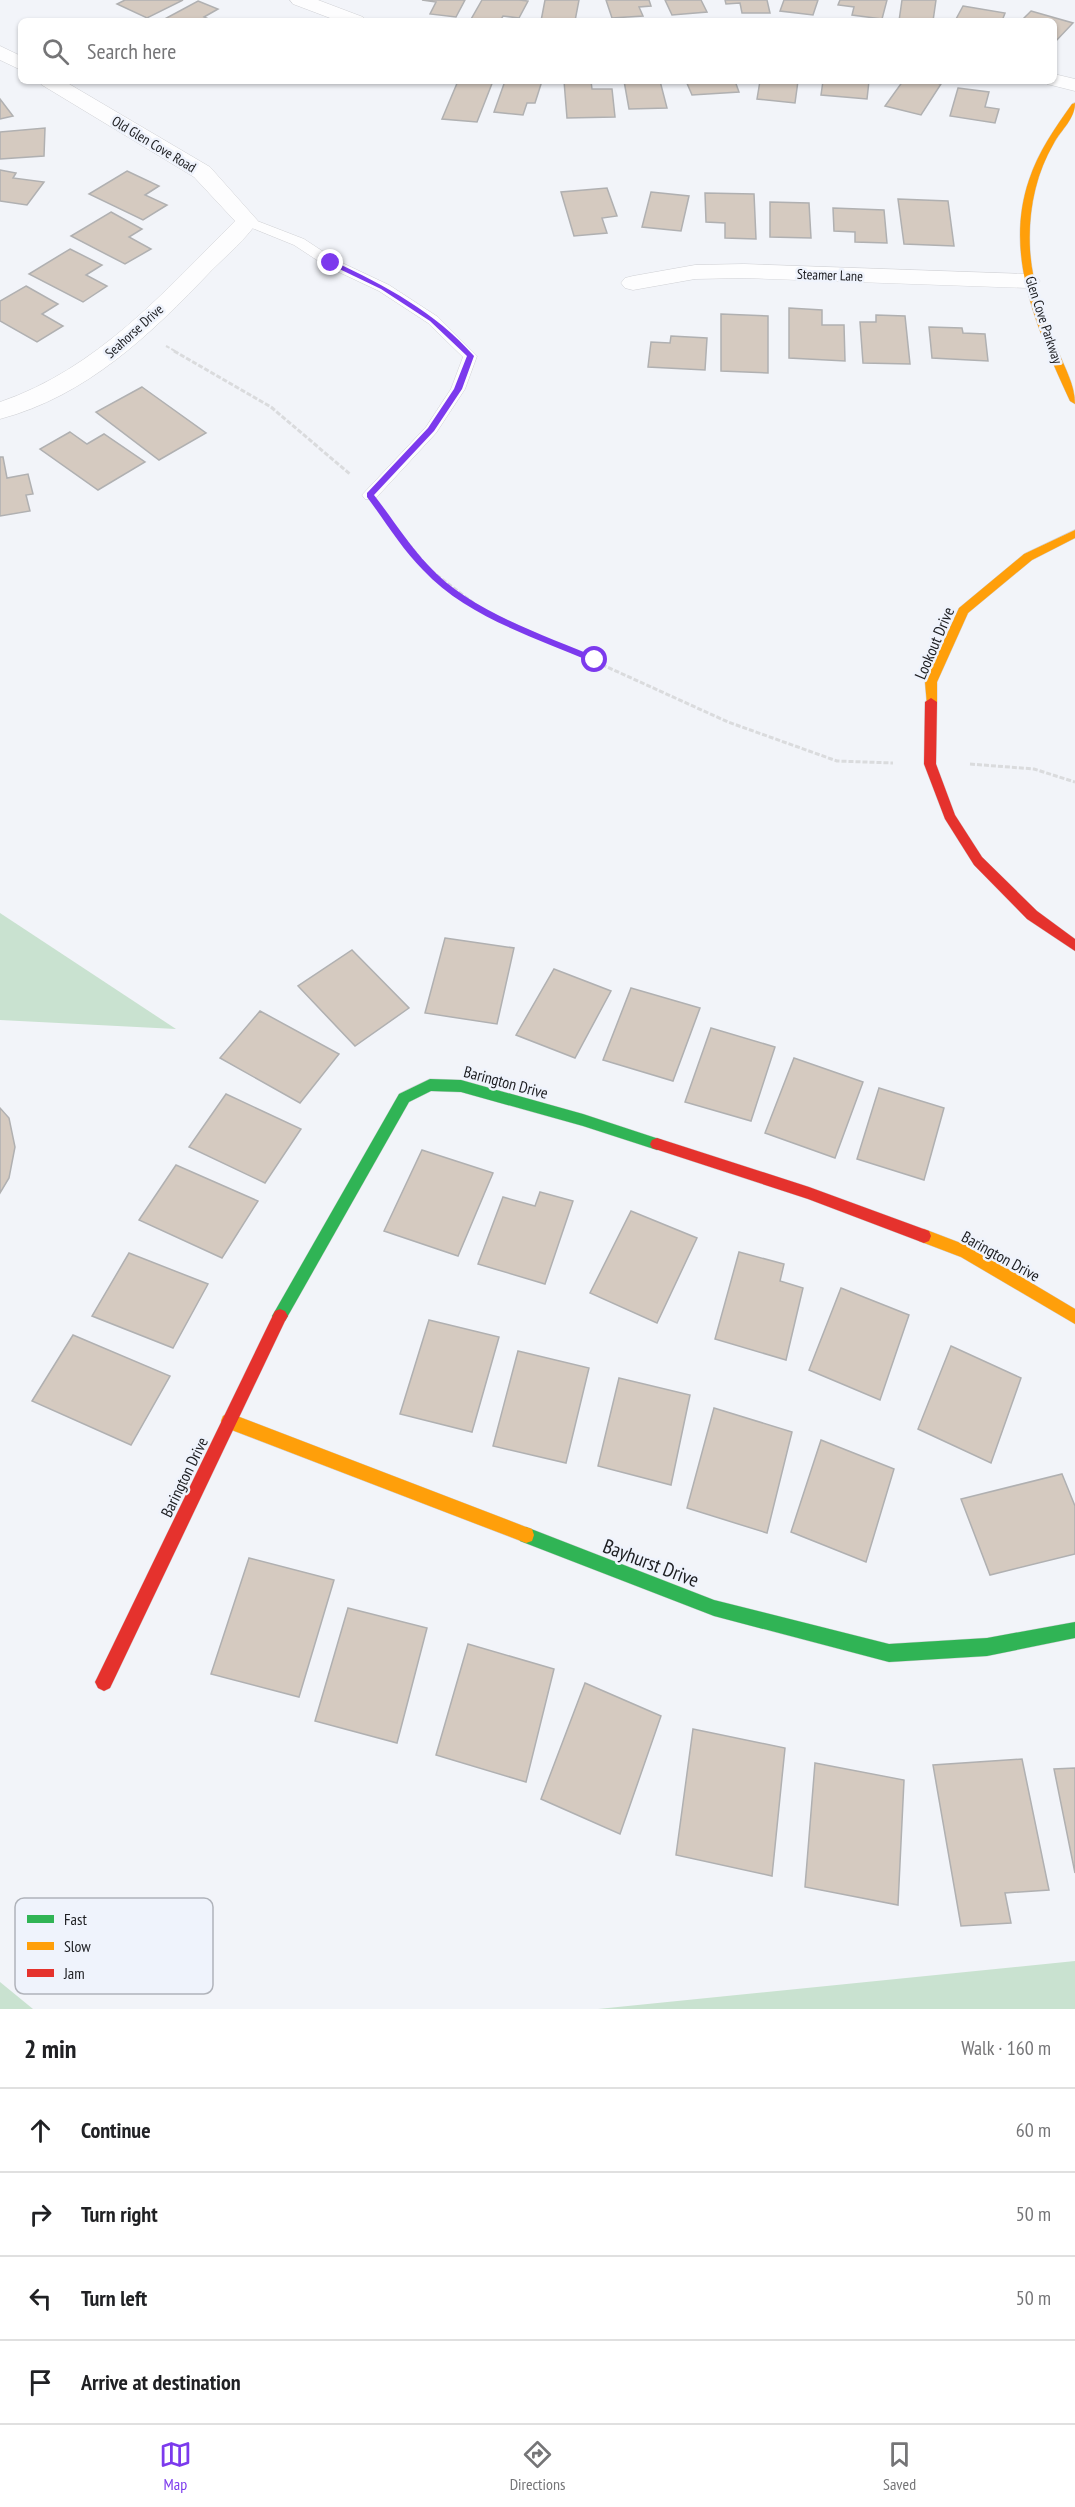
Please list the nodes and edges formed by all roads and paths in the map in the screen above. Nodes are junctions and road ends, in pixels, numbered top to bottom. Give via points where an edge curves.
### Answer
1 (300, 0) edge
2 (348, 18) edge
3 (0, 52) edge
4 (18, 62) edge
5 (1057, 81) edge
6 (54, 84) edge
7 (1075, 85) edge
8 (1075, 106) edge
9 (247, 221) junction
10 (1028, 281) junction
11 (633, 284) dead end
12 (137, 330) junction
13 (1075, 401) edge
14 (0, 411) edge
15 (370, 495) junction
16 (1075, 534) edge
17 (893, 763) dead end
18 (959, 764) dead end
19 (1075, 782) edge
20 (1075, 946) edge
21 (1075, 1317) edge
22 (229, 1421) junction
23 (1075, 1630) edge
24 (104, 1682) dead end

1 - 2 street
3 - 4 street
5 - 7 street
6 - 9 street, Old Glen Cove Road via 202,172
8 - 10 street, Glen Cove Parkway via 1045,148 1031,182 1025,230
9 - 12 street, Seahorse Drive
9 - 15 lane via 299,242 331,263 384,288 433,320 470,356 458,389 431,430
10 - 11 street, Steamer Lane via 744,271 695,272
10 - 13 street, Glen Cove Parkway via 1052,354
12 - 14 street, Seahorse Drive via 104,359 74,378
12 - 15 path via 271,407
15 - 17 path via 425,568 484,611 728,722 837,761
16 - 20 street, Lookout Drive via 1028,557 963,611 931,682 930,764 949,816 978,861 1032,915
18 - 19 path via 1034,769
21 - 22 street, Barington Drive via 966,1252 809,1193 583,1120 461,1086 430,1084 404,1098 275,1325
22 - 23 street, Bayhurst Drive via 714,1608 889,1653 987,1647
22 - 24 street, Barington Drive

